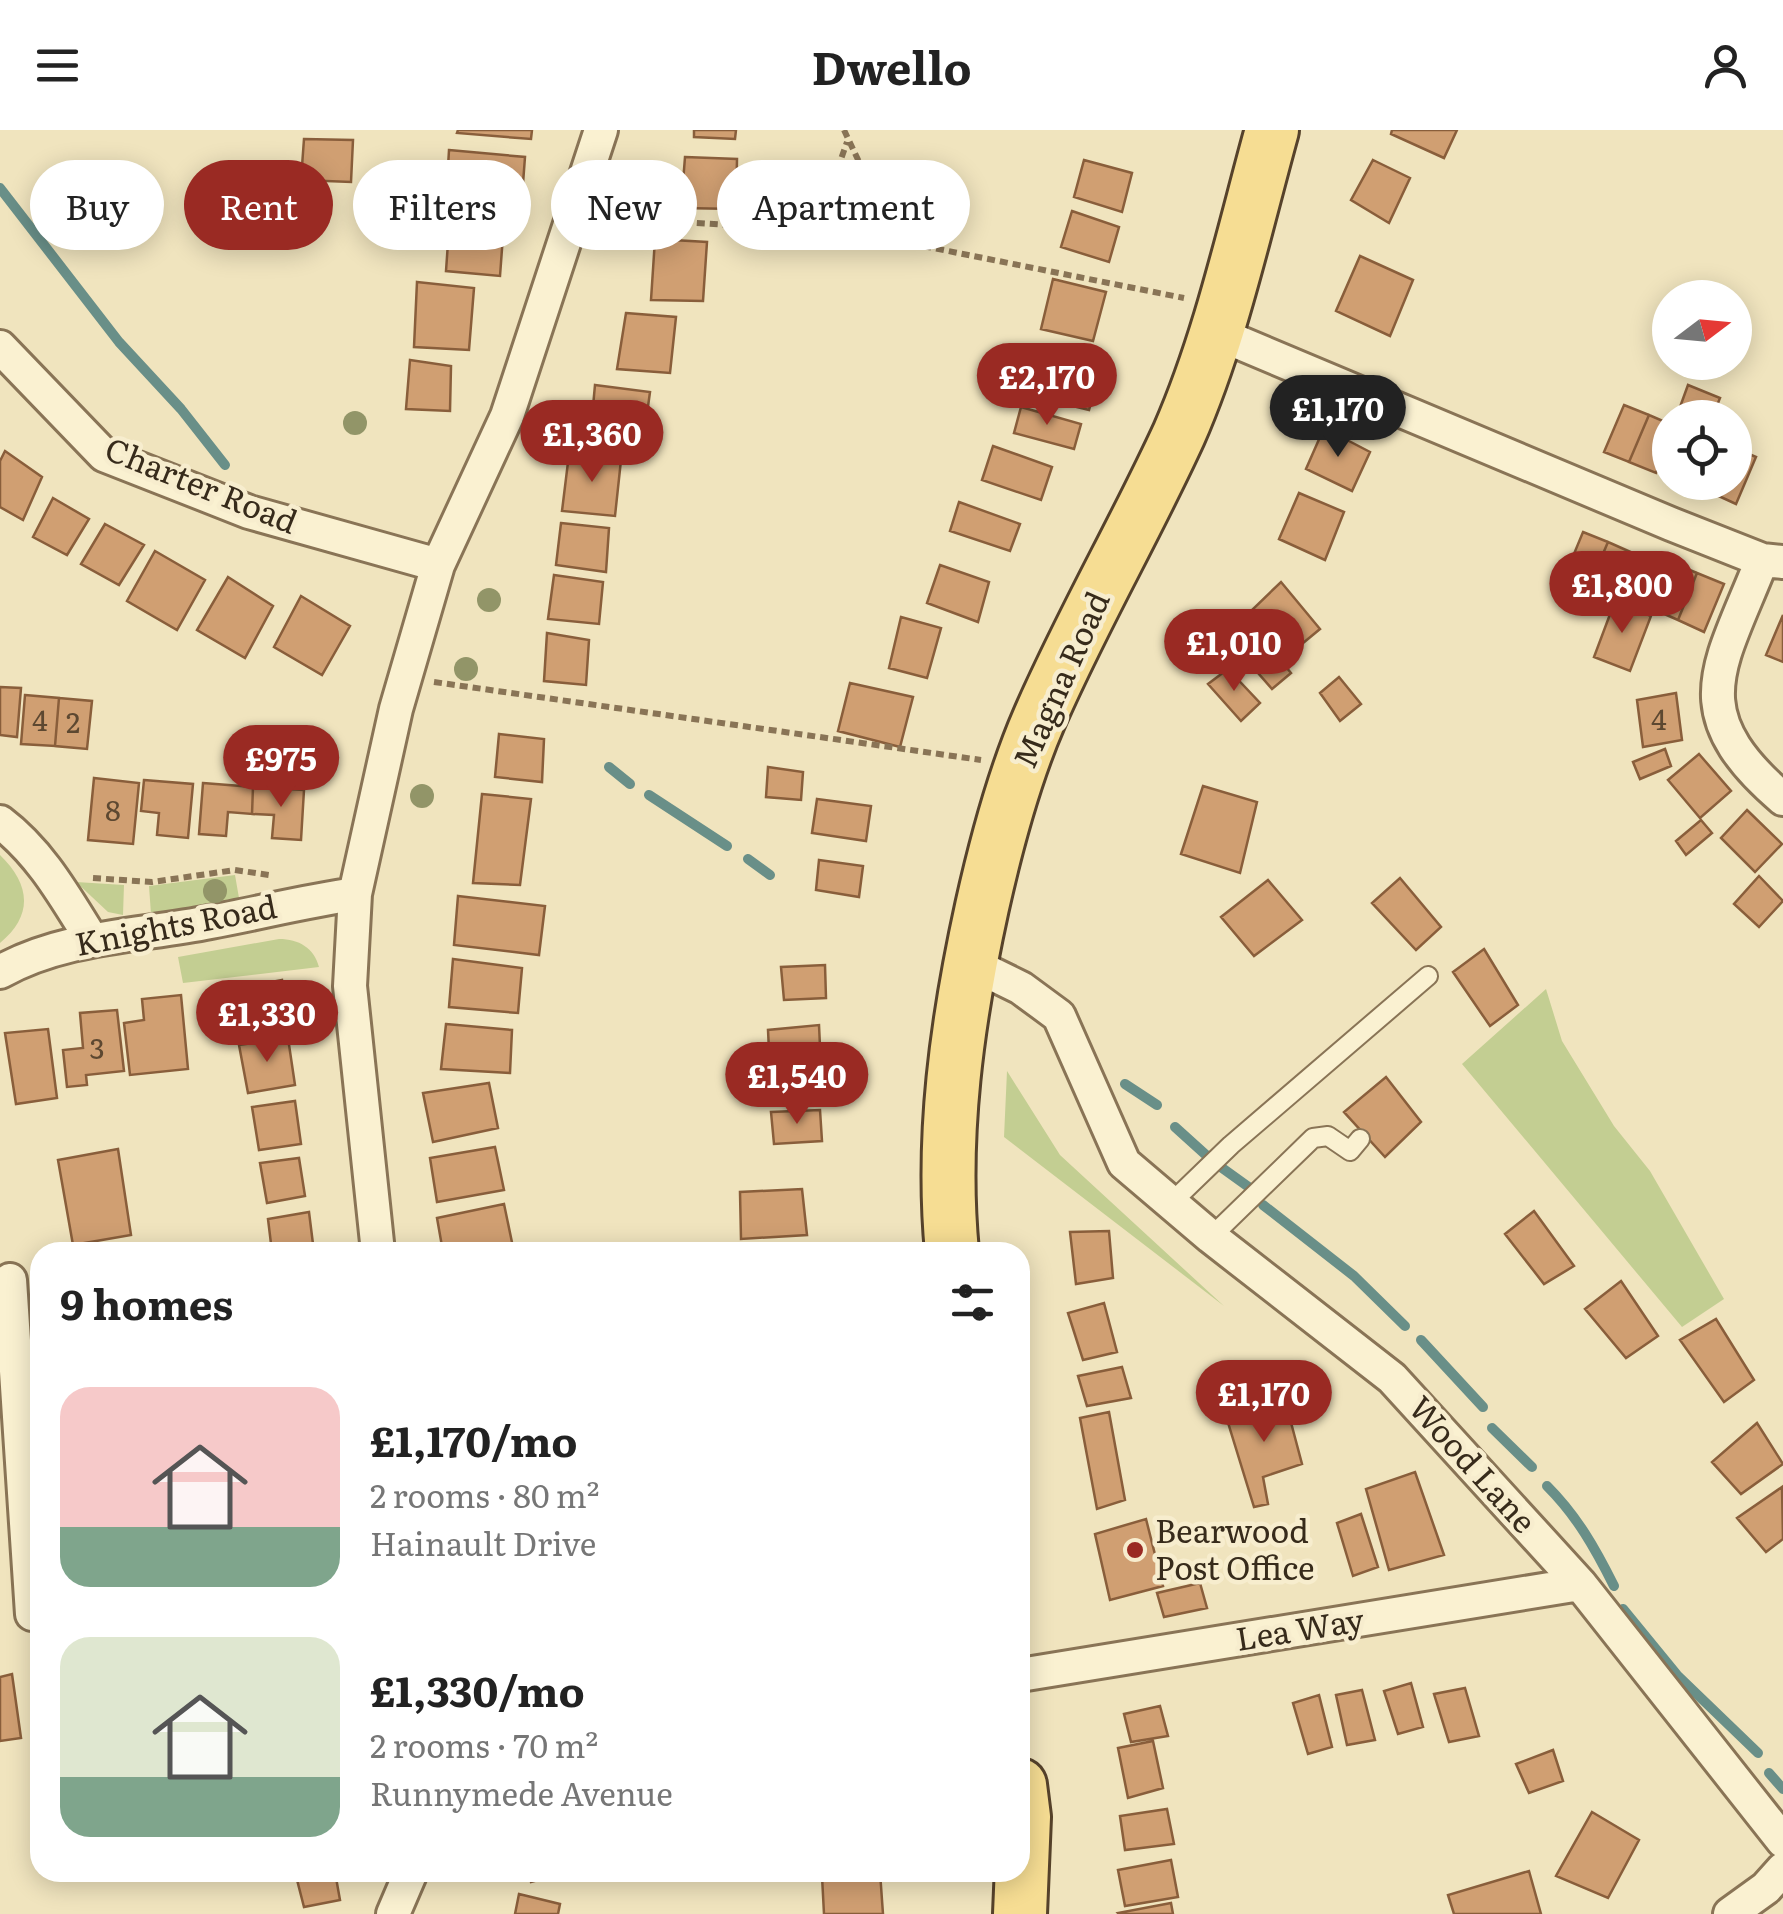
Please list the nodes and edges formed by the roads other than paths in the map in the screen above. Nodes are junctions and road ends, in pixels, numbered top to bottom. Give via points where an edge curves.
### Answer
1 (601, 130) edge
2 (1272, 130) edge
3 (1219, 319) junction
4 (0, 347) edge
5 (1773, 561) edge
6 (438, 566) junction
7 (1783, 798) edge
8 (0, 822) edge
9 (355, 894) junction
10 (92, 940) junction
11 (970, 962) junction
12 (0, 972) edge
13 (1428, 976) dead end
14 (1360, 1139) dead end
15 (1171, 1203) junction
16 (1211, 1237) junction
17 (377, 1242) edge
18 (951, 1242) edge
19 (10, 1280) dead end
20 (30, 1538) edge
21 (1580, 1584) junction
22 (0, 1607) edge
23 (30, 1614) edge
24 (1030, 1674) edge
25 (1783, 1841) edge
26 (1782, 1873) edge
27 (407, 1882) edge
28 (1021, 1882) edge
29 (393, 1914) edge
30 (1020, 1914) edge
31 (1730, 1914) edge

1 - 6 street via 507,416
2 - 3 main road, Magna Road
3 - 5 street
3 - 11 main road, Magna Road via 1180,431 1038,721 998,835
4 - 6 street, Charter Road via 104,456 249,512
5 - 7 street via 1723,658 1718,716 1747,764
6 - 9 street via 404,678
8 - 10 street via 52,876
9 - 10 street, Knights Road
9 - 17 street via 350,986
10 - 12 street, Knights Road
11 - 15 street, Wood Lane via 1059,1016 1124,1163
11 - 18 main road, Magna Road via 948,1133
13 - 15 lane
14 - 16 lane via 1350,1151 1328,1136 1313,1138
15 - 16 street, Wood Lane
16 - 21 street, Wood Lane via 1392,1378
19 - 20 street
21 - 24 street, Lea Way
21 - 25 street, Wood Lane
22 - 23 street
26 - 31 street
27 - 29 street
28 - 30 main road

